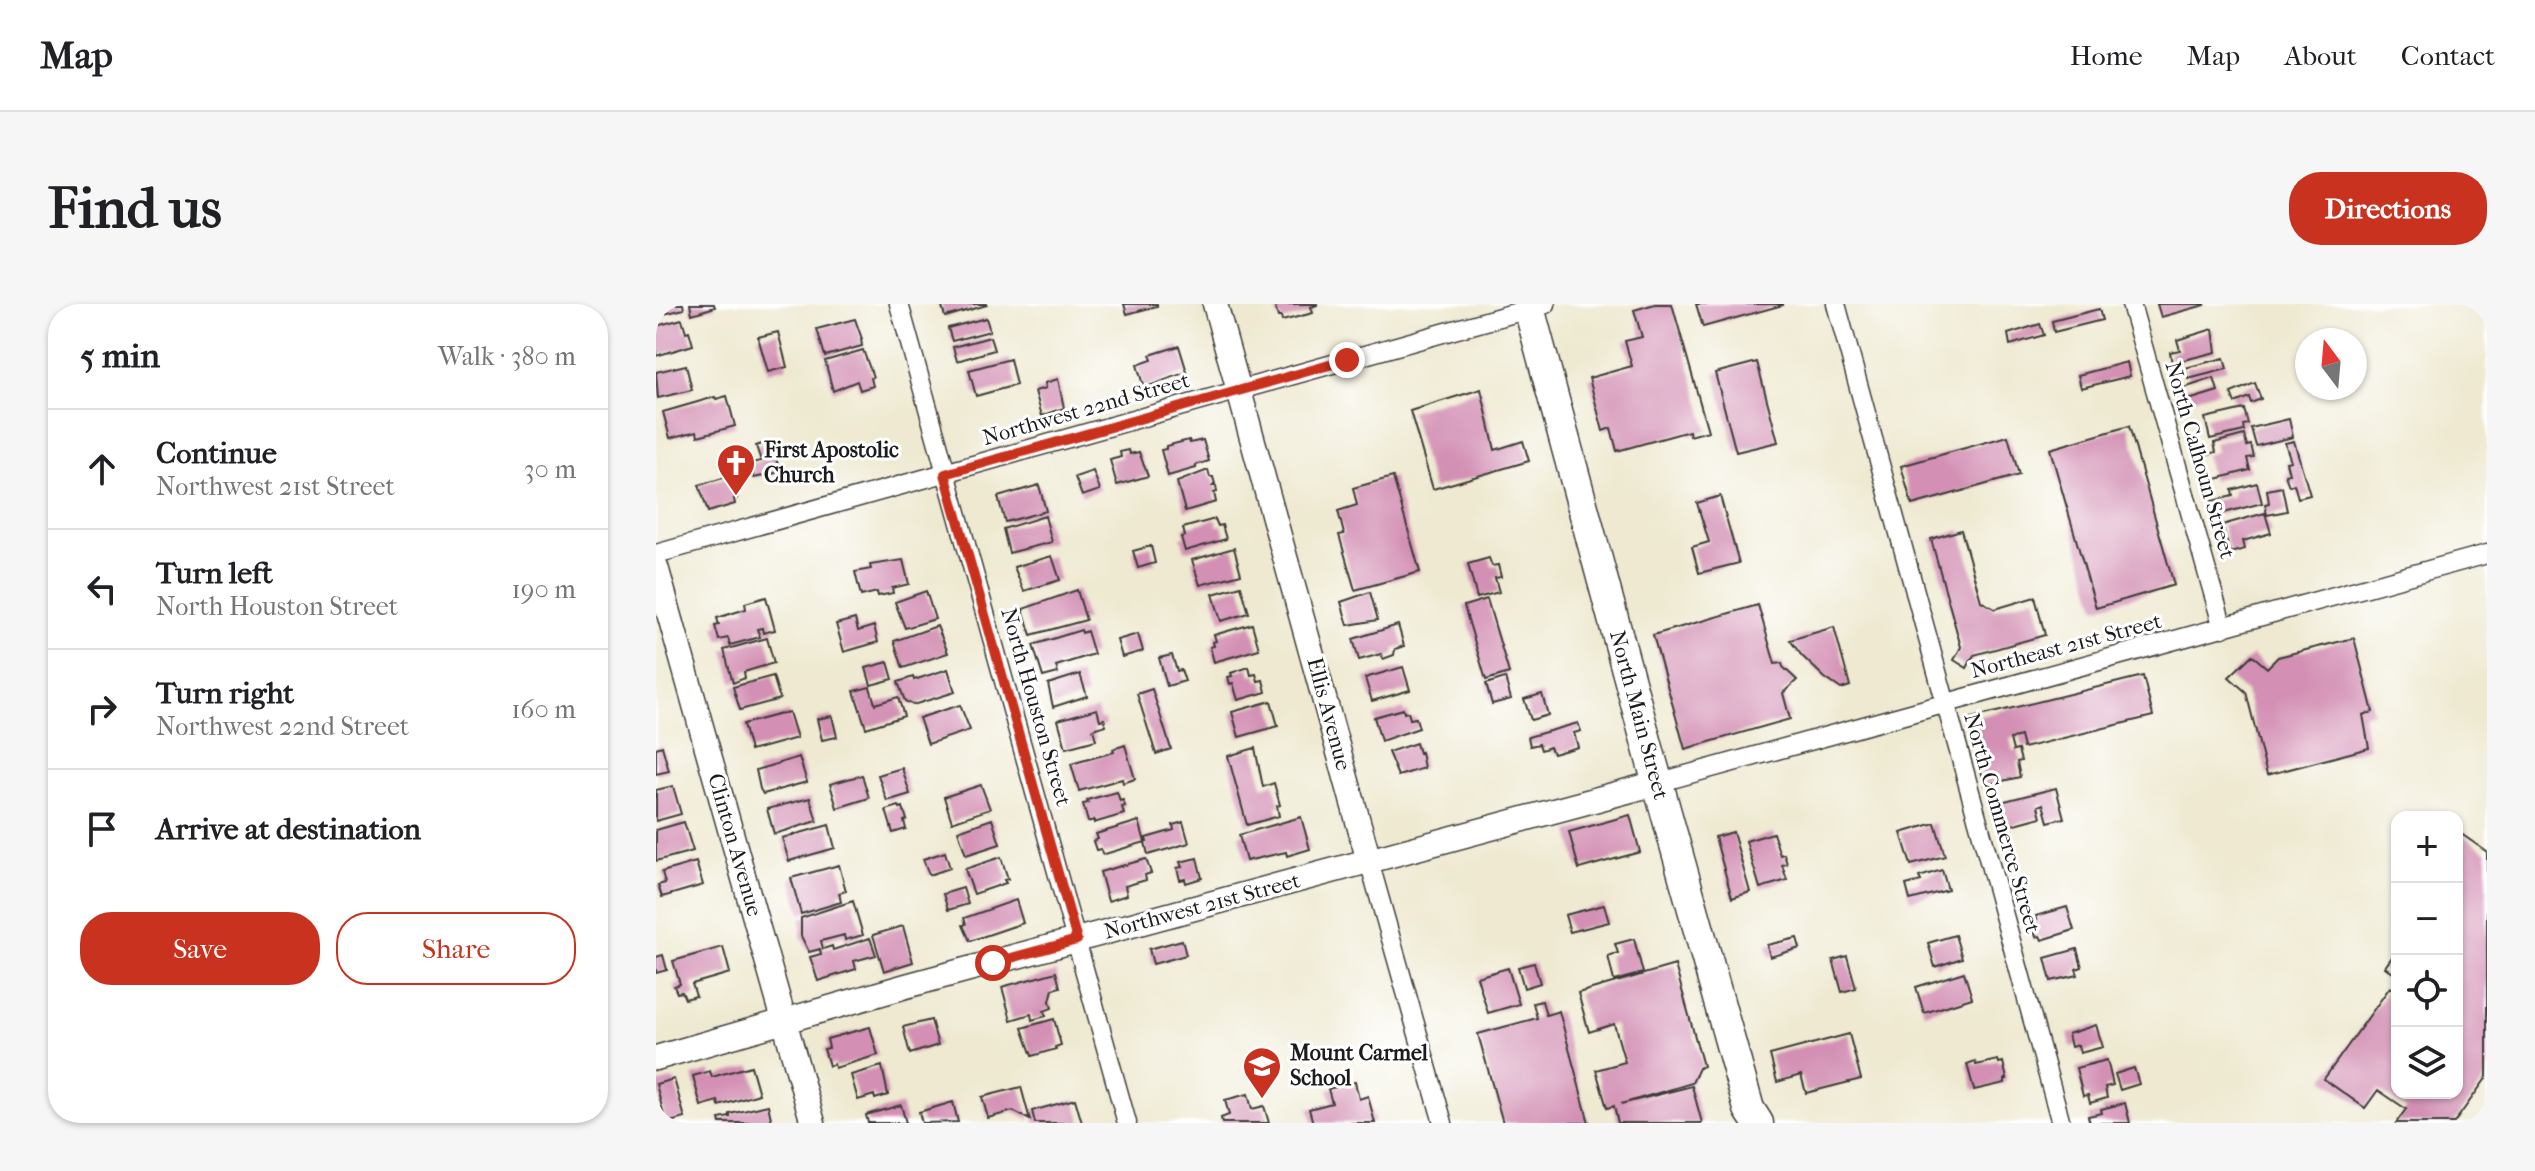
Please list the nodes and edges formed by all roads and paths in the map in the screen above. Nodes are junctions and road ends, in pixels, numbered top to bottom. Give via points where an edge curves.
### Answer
1 (899, 304) edge
2 (1215, 304) edge
3 (1836, 304) edge
4 (2131, 304) edge
5 (1534, 306) edge
6 (1239, 391) junction
7 (945, 474) junction
8 (656, 554) edge
9 (2487, 554) edge
10 (656, 567) edge
11 (2223, 628) junction
12 (1944, 704) junction
13 (1657, 783) junction
14 (1369, 861) junction
15 (1077, 940) junction
16 (785, 1022) junction
17 (656, 1058) edge
18 (813, 1123) edge
19 (1127, 1123) edge
20 (1443, 1123) edge
21 (1758, 1123) edge
22 (2061, 1123) edge

1 - 7 street, North Houston Street
2 - 6 street, Ellis Avenue
3 - 12 street, North Commerce Street
4 - 11 street, North Calhoun Street
5 - 6 street, Northwest 22nd Street
5 - 13 main road, North Main Street
6 - 7 street, Northwest 22nd Street
6 - 14 street, Ellis Avenue
7 - 8 street, Northwest 22nd Street
7 - 15 street, North Houston Street
9 - 11 street, Northeast 21st Street
10 - 16 street, Clinton Avenue
11 - 12 street, Northeast 21st Street
12 - 13 street, Northeast 21st Street
12 - 22 street, North Commerce Street
13 - 14 street, Northwest 21st Street
13 - 21 main road, North Main Street via 1749,1109
14 - 15 street, Northwest 21st Street
14 - 20 street, Ellis Avenue
15 - 16 street, Northwest 21st Street
15 - 19 street, North Houston Street
16 - 17 street, Northwest 21st Street
16 - 18 street, Clinton Avenue

